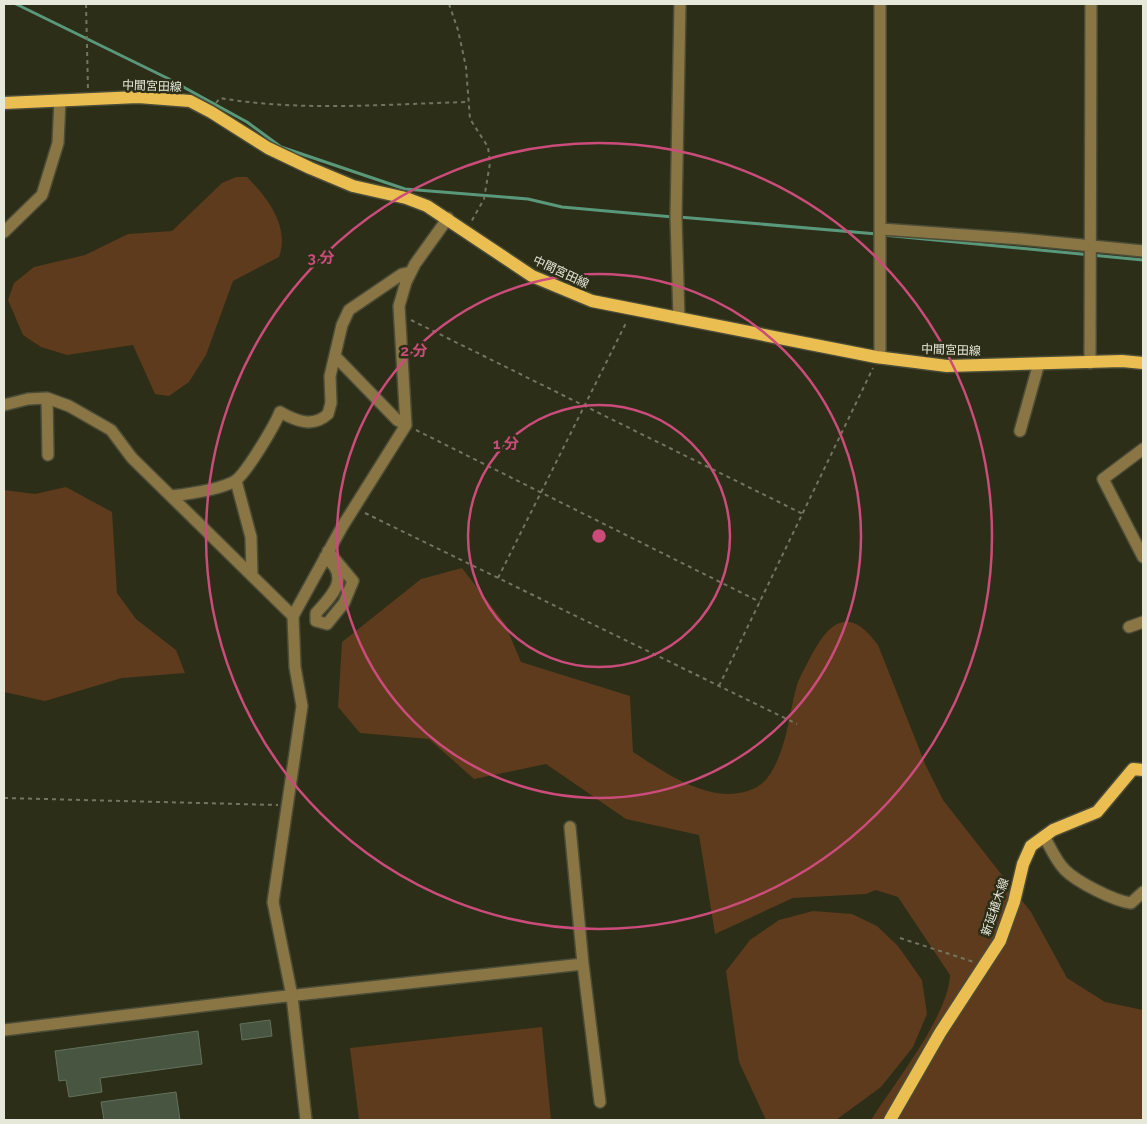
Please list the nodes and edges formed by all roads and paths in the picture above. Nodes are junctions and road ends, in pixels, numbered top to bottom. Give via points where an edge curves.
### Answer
1 (86, 4) edge
2 (449, 4) edge
3 (680, 4) edge
4 (880, 4) edge
5 (1090, 4) edge
6 (89, 99) junction
7 (60, 100) junction
8 (469, 102) junction
9 (4, 103) edge
10 (211, 112) junction
11 (448, 218) junction
12 (881, 229) junction
13 (466, 230) junction
14 (4, 232) edge
15 (1090, 247) junction
16 (1143, 251) edge
17 (411, 272) junction
18 (631, 310) junction
19 (400, 317) junction
20 (678, 319) junction
21 (335, 356) junction
22 (878, 358) junction
23 (1090, 363) junction
24 (1143, 363) edge
25 (1039, 364) junction
26 (47, 398) junction
27 (4, 405) edge
28 (584, 405) junction
29 (406, 425) junction
30 (1020, 431) dead end
31 (1143, 449) edge
32 (48, 455) dead end
33 (236, 481) junction
34 (541, 493) junction
35 (171, 496) junction
36 (354, 507) junction
37 (803, 514) junction
38 (326, 554) junction
39 (1143, 557) edge
40 (252, 576) junction
41 (498, 578) junction
42 (760, 602) junction
43 (293, 616) junction
44 (1143, 622) edge
45 (1129, 628) dead end
46 (719, 686) junction
47 (797, 724) dead end
48 (1143, 770) edge
49 (4, 798) edge
50 (288, 805) junction
51 (570, 826) dead end
52 (1044, 836) junction
53 (1143, 892) edge
54 (900, 938) dead end
55 (583, 964) junction
56 (983, 965) junction
57 (292, 996) junction
58 (4, 1030) edge
59 (600, 1102) dead end
60 (306, 1120) edge
61 (890, 1120) edge

1 - 6 path
2 - 8 path via 466,67
3 - 20 street via 676,217
4 - 12 street
5 - 15 street
6 - 7 main road, 中間宮田線
6 - 10 main road, 中間宮田線 via 138,97 190,101
7 - 9 main road, 中間宮田線
7 - 14 street via 58,143 42,195
8 - 10 path via 298,106 220,98
8 - 13 path via 470,119 488,147 490,163 484,199
10 - 11 main road, 中間宮田線 via 268,148 310,168 353,186 406,198
11 - 13 main road, 中間宮田線
11 - 17 street
12 - 15 street
12 - 22 street
13 - 18 main road, 中間宮田線 via 532,276 592,301
15 - 16 street
15 - 23 street
17 - 19 street via 399,306
17 - 21 street via 402,274 350,310 342,325
18 - 20 main road, 中間宮田線
18 - 28 path
19 - 28 path via 408,318
19 - 29 street
20 - 22 main road, 中間宮田線
21 - 29 street via 397,420
21 - 33 street via 330,376 328,414 311,423 292,419 280,412 264,442
22 - 25 main road, 中間宮田線 via 947,366
22 - 37 path
23 - 24 main road, 中間宮田線
23 - 25 main road, 中間宮田線
25 - 30 street
26 - 27 street
26 - 32 street
26 - 35 street via 70,406 111,430 132,458
28 - 34 path
28 - 37 path
29 - 34 path
29 - 36 street
31 - 39 street via 1103,479
33 - 35 street via 193,494
33 - 40 street via 251,537
34 - 41 path
34 - 42 path
35 - 40 street
36 - 38 street
36 - 41 path
37 - 42 path
38 - 38 street via 352,580 344,603 326,624 316,621 316,613 333,596 338,582 333,563
38 - 43 street
40 - 43 street
41 - 46 path
42 - 46 path
43 - 50 street via 302,706
44 - 45 street
46 - 47 path
48 - 52 main road, 新延植木線 via 1133,769 1097,812
49 - 50 path
50 - 57 street via 273,902
51 - 55 street
52 - 53 street via 1064,869 1078,880 1123,902 1131,903
52 - 56 main road, 新延植木線 via 1031,846 1000,941
54 - 56 path
55 - 57 street
55 - 59 street
56 - 61 main road, 新延植木線
57 - 58 street
57 - 60 street

